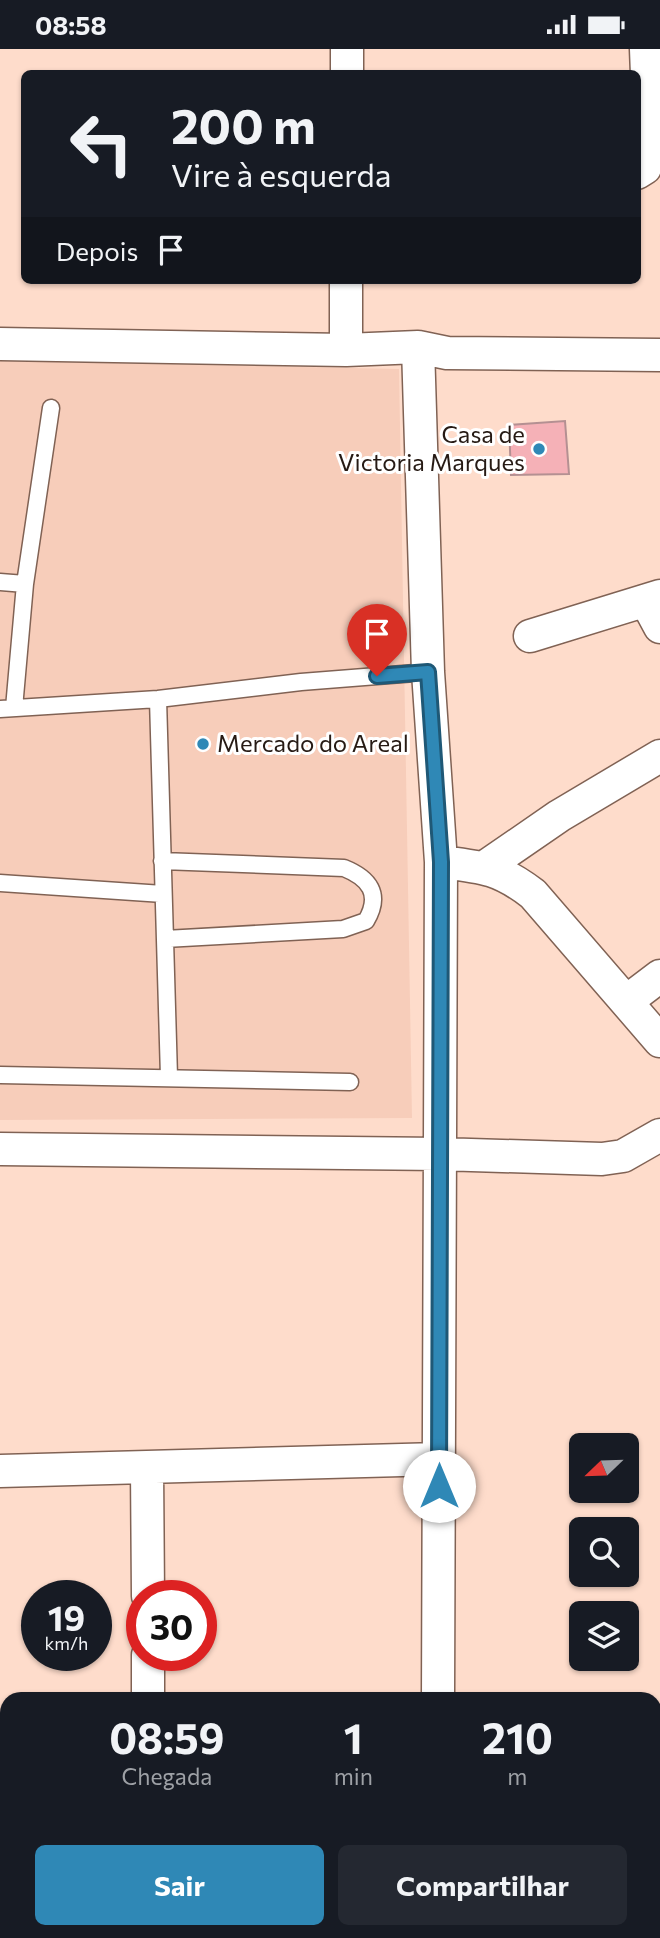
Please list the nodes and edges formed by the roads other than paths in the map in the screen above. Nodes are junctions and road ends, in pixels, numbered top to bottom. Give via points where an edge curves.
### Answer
1 (347, 49) edge
2 (646, 49) edge
3 (347, 70) edge
4 (641, 170) edge
5 (346, 284) edge
6 (0, 344) edge
7 (418, 347) junction
8 (346, 350) junction
9 (660, 355) edge
10 (51, 408) dead end
11 (0, 582) edge
12 (25, 584) junction
13 (655, 608) edge
14 (530, 636) dead end
15 (428, 672) junction
16 (158, 699) junction
17 (7, 708) edge
18 (660, 756) edge
19 (162, 861) junction
20 (441, 862) junction
21 (485, 867) junction
22 (0, 883) edge
23 (163, 894) junction
24 (165, 939) junction
25 (660, 977) edge
26 (627, 1001) junction
27 (660, 1041) edge
28 (0, 1075) edge
29 (169, 1077) junction
30 (350, 1081) dead end
31 (660, 1135) edge
32 (0, 1149) edge
33 (440, 1154) junction
34 (439, 1459) junction
35 (148, 1468) junction
36 (0, 1471) edge
37 (148, 1580) edge
38 (148, 1671) edge
39 (148, 1692) edge
40 (438, 1692) edge

1 - 3 street
2 - 4 street via 650,153
5 - 8 street
6 - 8 street
7 - 8 street
7 - 9 street via 447,352
7 - 15 street
10 - 12 lane
11 - 12 lane
12 - 17 lane
13 - 14 street
15 - 16 lane
15 - 20 street
16 - 17 lane
16 - 19 lane
18 - 21 street
19 - 23 lane
19 - 24 lane via 344,868 361,875 372,890 373,909 366,921 343,929
20 - 21 street
20 - 33 street
21 - 26 street via 512,878 533,894
22 - 23 lane
23 - 24 lane
24 - 29 lane
25 - 26 street
26 - 27 street
28 - 29 lane
29 - 30 lane
31 - 33 street via 623,1156 602,1160
32 - 33 street
33 - 34 street
34 - 35 street
34 - 40 street
35 - 36 street
35 - 37 street
38 - 39 street

